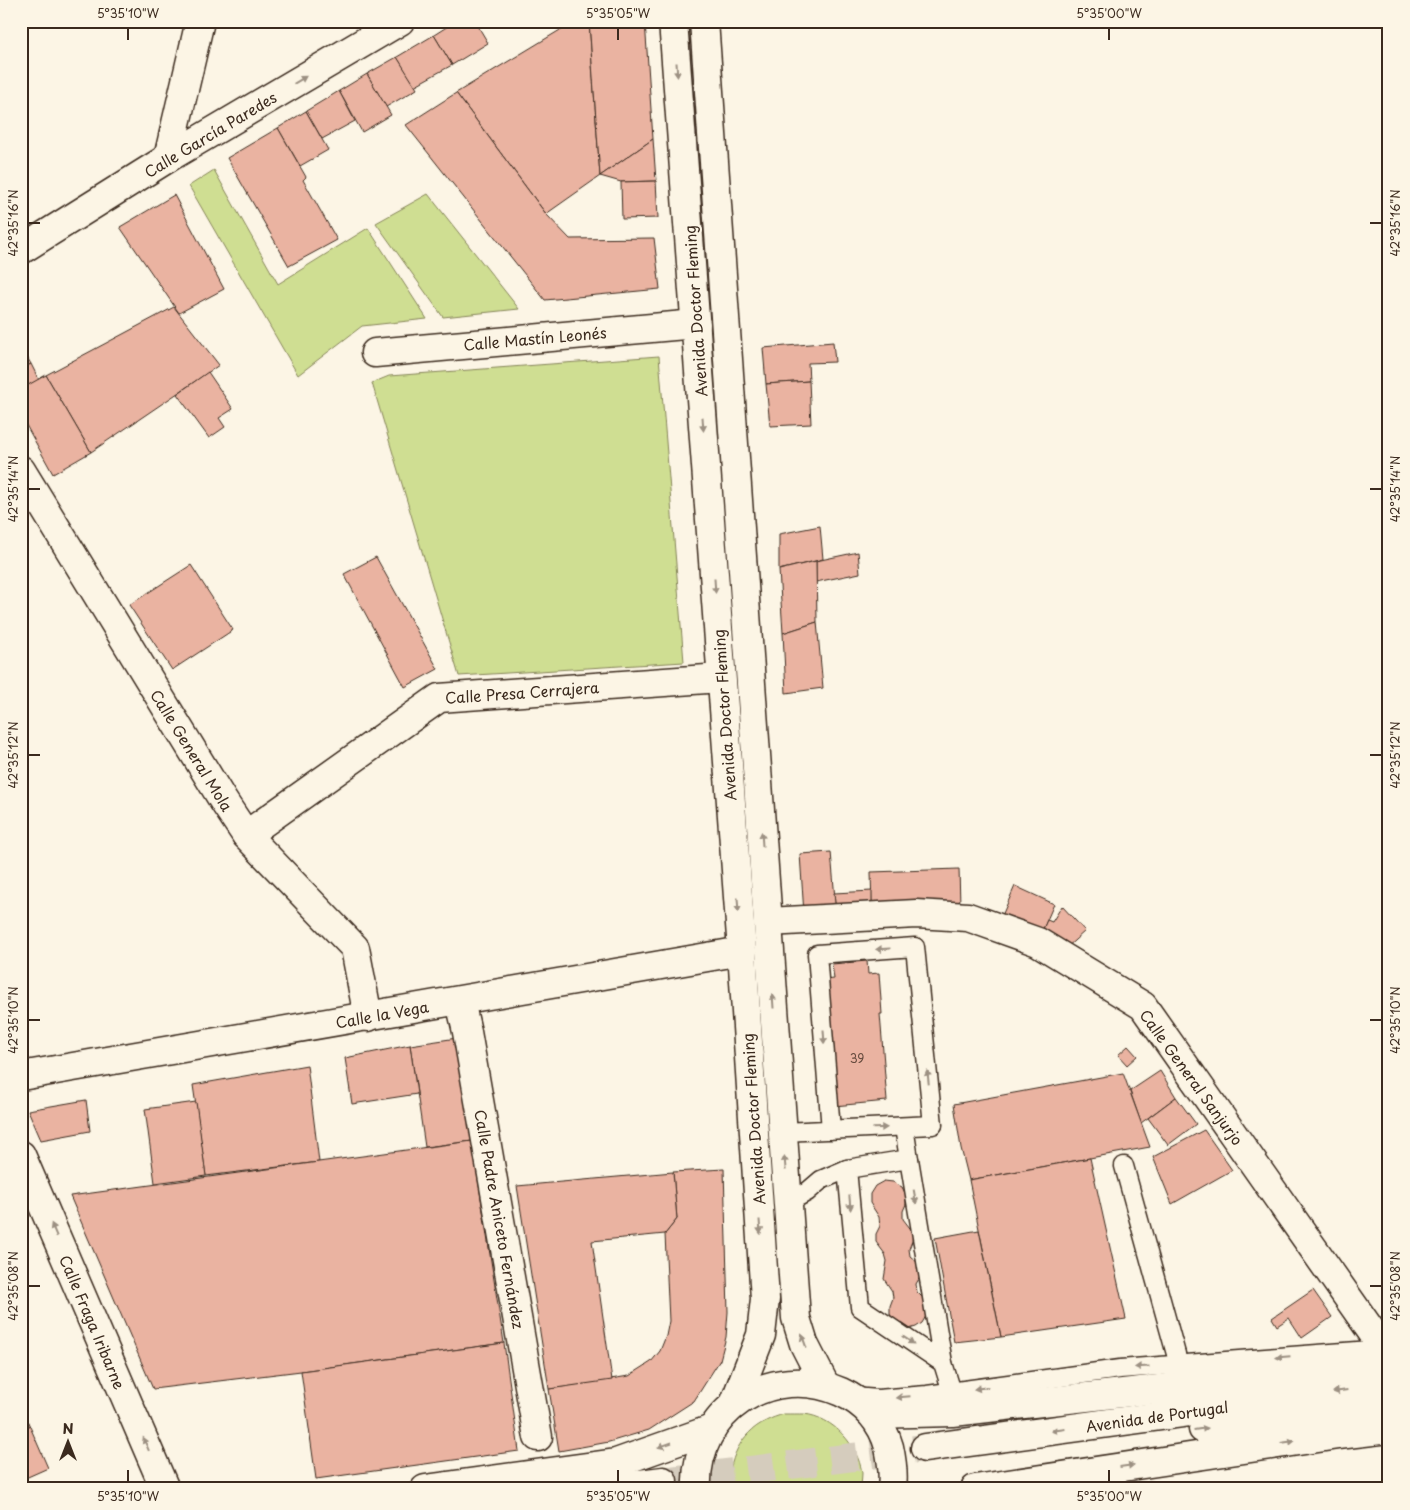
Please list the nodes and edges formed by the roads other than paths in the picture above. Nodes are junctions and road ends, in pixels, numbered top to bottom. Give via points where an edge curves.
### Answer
1 (200, 21) edge
2 (400, 21) edge
3 (674, 21) edge
4 (704, 21) edge
5 (168, 158) junction
6 (21, 250) edge
7 (696, 324) junction
8 (375, 353) dead end
9 (21, 470) edge
10 (721, 678) junction
11 (246, 835) junction
12 (768, 922) junction
13 (742, 951) junction
14 (460, 1000) junction
15 (368, 1017) junction
16 (21, 1076) edge
17 (904, 1127) junction
18 (831, 1130) junction
19 (782, 1132) junction
20 (21, 1155) edge
21 (909, 1159) junction
22 (1124, 1166) dead end
23 (847, 1169) junction
24 (789, 1202) junction
25 (1387, 1353) edge
26 (1226, 1361) junction
27 (943, 1363) junction
28 (1178, 1365) junction
29 (1280, 1375) junction
30 (825, 1385) junction
31 (1389, 1385) edge
32 (952, 1392) junction
33 (734, 1404) junction
34 (1389, 1405) edge
35 (862, 1406) junction
36 (712, 1429) junction
37 (1389, 1429) edge
38 (538, 1437) dead end
39 (663, 1481) tunnel mouth
40 (165, 1489) edge
41 (425, 1489) edge
42 (602, 1489) edge
43 (697, 1489) edge
44 (892, 1489) edge
45 (975, 1489) edge

1 - 5 main road
5 -> 2 main road, Calle García Paredes
3 -> 7 main road, Avenida Doctor Fleming
12 -> 4 main road, Avenida Doctor Fleming
5 - 6 main road, Calle García Paredes
7 - 8 main road, Calle Mastín Leonés
7 -> 10 main road, Avenida Doctor Fleming
9 - 11 main road, Calle General Mola
10 - 11 main road, Calle Presa Cerrajera via 439,698
10 -> 13 main road, Avenida Doctor Fleming
11 - 15 main road, Calle General Mola via 355,948
19 -> 12 main road, Avenida Doctor Fleming
12 - 25 main road, Calle General Sanjurjo via 916,914 968,917 1038,942 1143,1006
13 - 14 main road, Calle la Vega
13 -> 33 main road, Avenida Doctor Fleming via 765,1299 761,1335
14 - 15 main road, Calle la Vega
14 - 38 main road, Calle Padre Aniceto Fernández
15 - 16 main road, Calle la Vega
18 -> 17 lane
17 -> 18 lane via 933,1125 915,947 818,954
17 - 21 lane
18 - 19 lane
24 -> 19 main road, Avenida Doctor Fleming
40 -> 20 main road, Calle Fraga Iribarne
21 - 23 lane
21 -> 27 lane
22 - 28 lane
23 - 24 lane via 821,1180
23 -> 27 lane via 860,1307
30 -> 24 main road, Avenida Doctor Fleming via 804,1344 796,1318
25 -> 26 lane
25 - 29 main road
26 - 28 lane
26 - 29 lane
27 - 32 lane
28 -> 32 lane via 1120,1369
29 - 35 main road via 953,1412
30 - 33 main road via 773,1384
30 - 35 main road
31 -> 34 main road, Avenida de Portugal via 926,1457
32 -> 35 lane via 878,1399
33 - 36 main road
35 - 44 main road via 887,1440 892,1461
36 -> 41 main road via 616,1463
36 - 43 main road via 701,1452
45 -> 37 main road
39 - 42 main road

